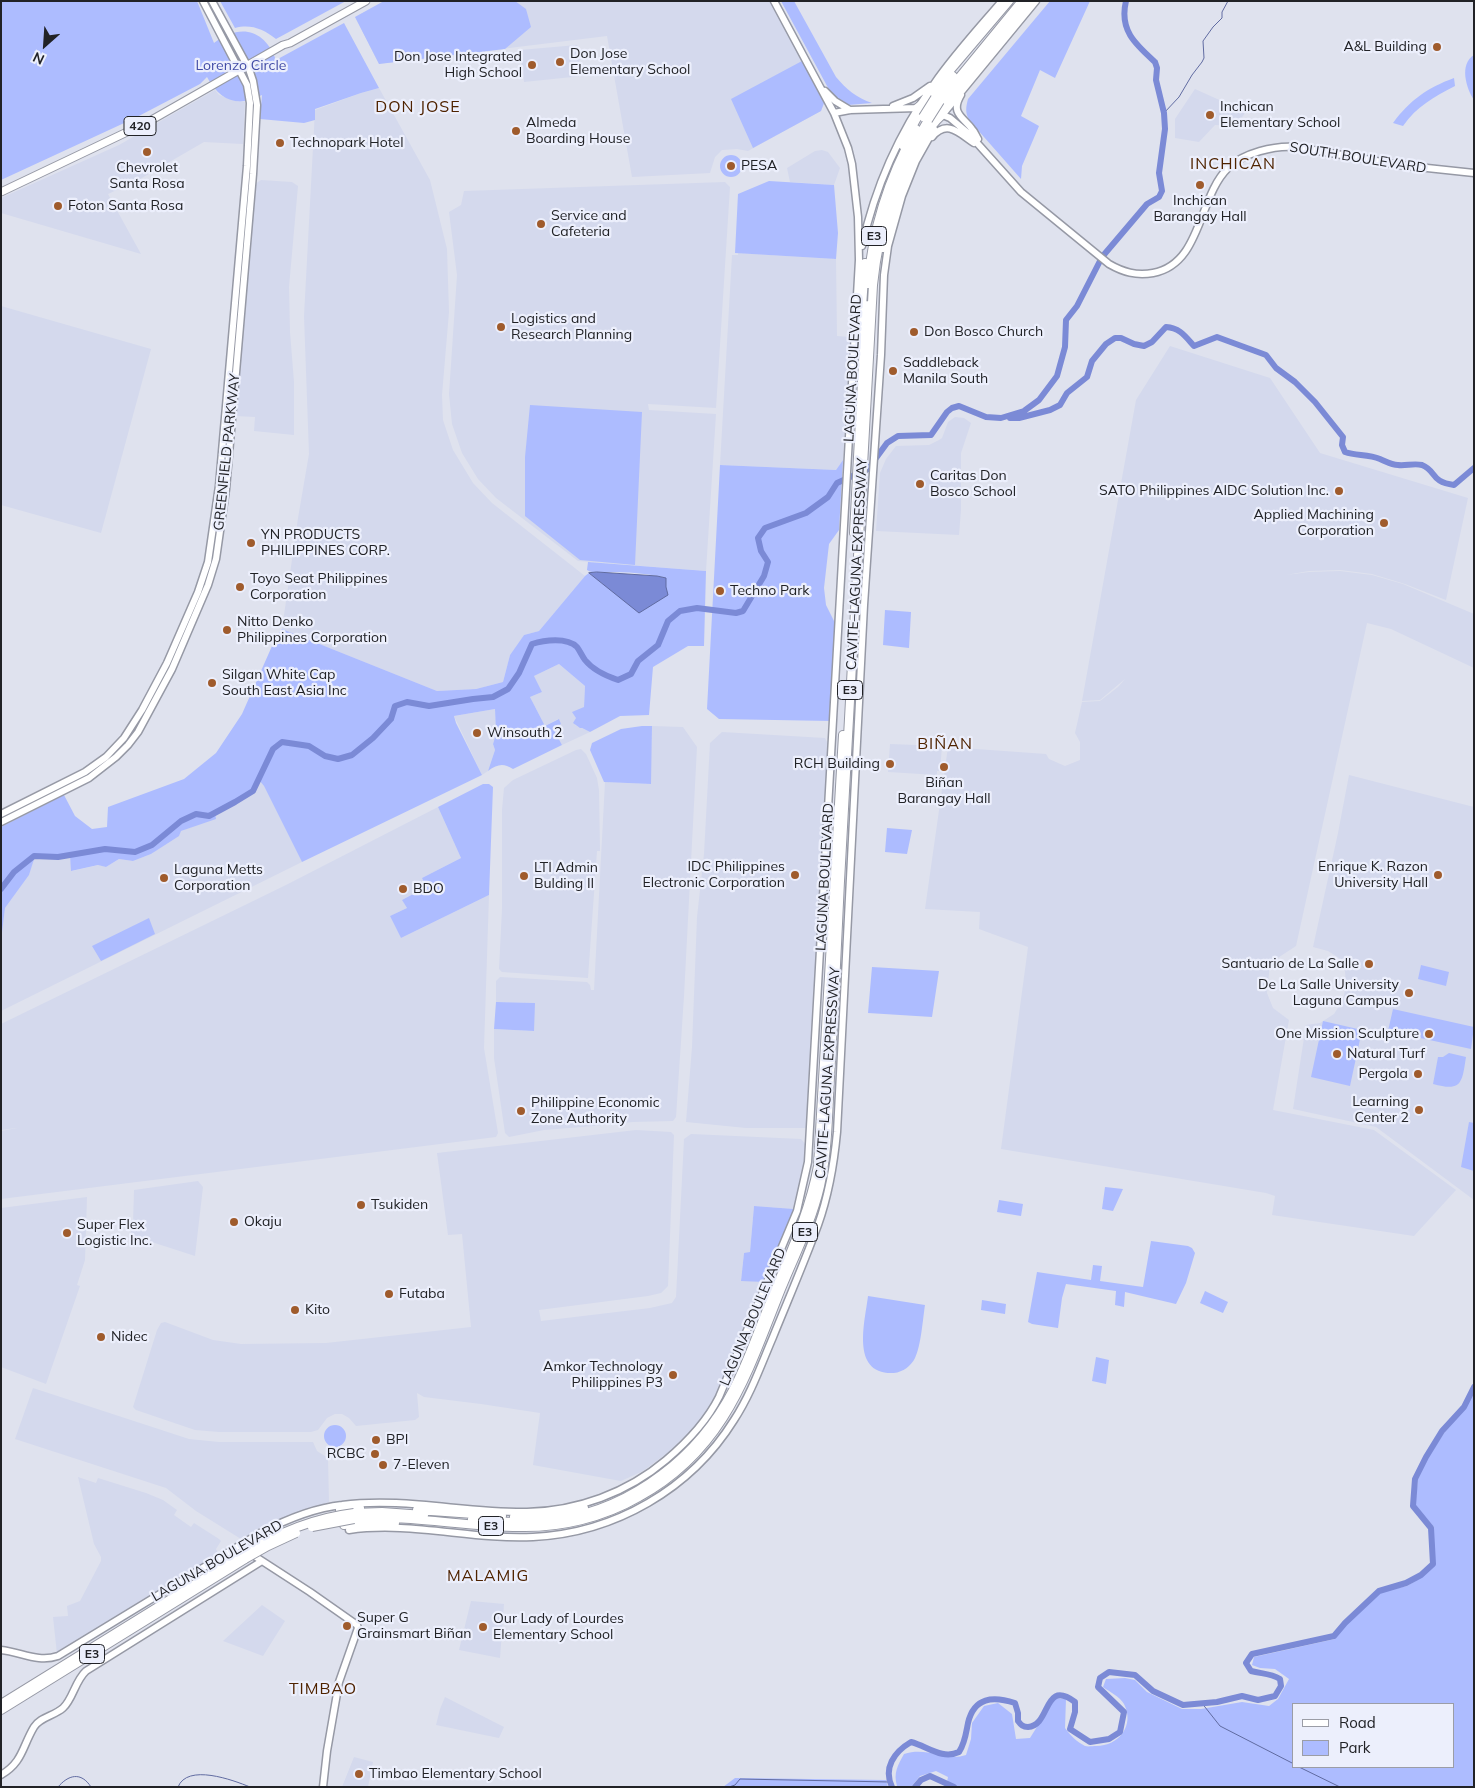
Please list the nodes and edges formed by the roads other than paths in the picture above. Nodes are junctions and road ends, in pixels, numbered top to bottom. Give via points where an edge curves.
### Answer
1 (203, 1) edge
2 (212, 1) edge
3 (366, 1) edge
4 (774, 1) edge
5 (1002, 1) edge
6 (1009, 1) edge
7 (1015, 1) edge
8 (1022, 1) edge
9 (1029, 1) edge
10 (1036, 1) edge
11 (248, 67) junction
12 (979, 69) junction
13 (241, 71) junction
14 (935, 82) junction
15 (820, 87) junction
16 (938, 100) junction
17 (890, 108) junction
18 (900, 108) junction
19 (917, 108) junction
20 (850, 110) junction
21 (834, 113) junction
22 (942, 115) junction
23 (909, 121) junction
24 (924, 146) junction
25 (985, 152) junction
26 (1474, 173) edge
27 (1, 192) edge
28 (859, 260) junction
29 (866, 366) junction
30 (1, 814) edge
31 (1, 822) edge
32 (622, 1502) junction
33 (341, 1508) junction
34 (350, 1523) junction
35 (239, 1546) junction
36 (243, 1557) junction
37 (262, 1561) junction
38 (1, 1650) edge
39 (1, 1704) edge
40 (1, 1710) edge
41 (1, 1775) edge
42 (323, 1787) edge

1 - 13 main road, GREENFIELD PARKWAY
2 - 11 main road, GREENFIELD PARKWAY
3 - 11 main road, 420 via 290,43 284,50
4 - 15 main road, LAGUNA BOULEVARD
5 - 14 main road
6 - 19 highway via 929,98
7 - 16 highway, CAVITE–LAGUNA EXPRESSWAY / E3
8 - 16 highway, CAVITE–LAGUNA EXPRESSWAY / E3
9 - 22 highway via 956,89
10 - 12 main road
11 - 13 main road, 420
11 - 31 main road, GREENFIELD PARKWAY via 257,105 254,167 226,489 216,559 208,585 172,669 128,745 89,778
12 - 22 main road, LAGUNA BOULEVARD
12 - 25 main road via 958,100 957,107
13 - 27 main road, 420 via 148,122
13 - 30 main road, GREENFIELD PARKWAY via 250,103 247,166 219,486 203,578 167,663 124,738 84,772
14 - 17 main road
14 - 19 main road, LAGUNA BOULEVARD
15 - 20 main road
15 - 21 main road, LAGUNA BOULEVARD
16 - 29 highway, CAVITE–LAGUNA EXPRESSWAY / E3, bridge via 900,173 882,229
17 - 18 main road, SOUTH BOULEVARD
17 - 20 main road, SOUTH BOULEVARD
18 - 19 main road, SOUTH BOULEVARD
18 - 23 main road via 908,114
19 - 22 main road, SOUTH BOULEVARD
19 - 23 main road, LAGUNA BOULEVARD
19 - 29 highway via 918,116 882,190 867,247 860,327
20 - 21 main road, SOUTH BOULEVARD
21 - 28 main road, LAGUNA BOULEVARD via 852,164
22 - 24 main road, LAGUNA BOULEVARD
22 - 25 main road, SOUTH BOULEVARD via 962,127
22 - 29 highway via 933,123 919,148 893,209 881,258 875,325
23 - 28 main road, LAGUNA BOULEVARD via 881,180
24 - 25 main road via 937,132 948,128 956,130
24 - 34 main road, LAGUNA BOULEVARD via 902,196 884,275 833,1170 818,1225 749,1393 725,1434 692,1472 646,1505 604,1524 532,1538
25 - 26 main road, SOUTH BOULEVARD via 1020,190 1092,251 1118,269 1138,274 1156,272 1174,263 1190,244 1212,192 1228,168 1261,150 1296,146 1399,165
28 - 33 main road, LAGUNA BOULEVARD via 811,1136 806,1176 796,1210 742,1344 719,1397 679,1448 645,1476 608,1495 567,1508 542,1511 393,1503
29 - 32 highway, CAVITE–LAGUNA EXPRESSWAY / E3 via 836,921 820,1145 814,1187 740,1376 722,1410 691,1454
32 - 33 highway via 565,1513 508,1517 392,1508
32 - 34 highway, CAVITE–LAGUNA EXPRESSWAY / E3 via 578,1521 540,1527 383,1518
33 - 34 main road
33 - 35 main road, LAGUNA BOULEVARD via 310,1513 281,1523
34 - 36 highway, CAVITE–LAGUNA EXPRESSWAY / E3, bridge via 326,1523
35 - 37 main road
35 - 38 main road, LAGUNA BOULEVARD via 58,1656 37,1659
36 - 39 highway, CAVITE–LAGUNA EXPRESSWAY / E3
36 - 40 highway, CAVITE–LAGUNA EXPRESSWAY / E3
37 - 41 main road, LAGUNA BOULEVARD via 86,1671 64,1706 37,1723 20,1758
37 - 42 main road via 358,1628 339,1682

